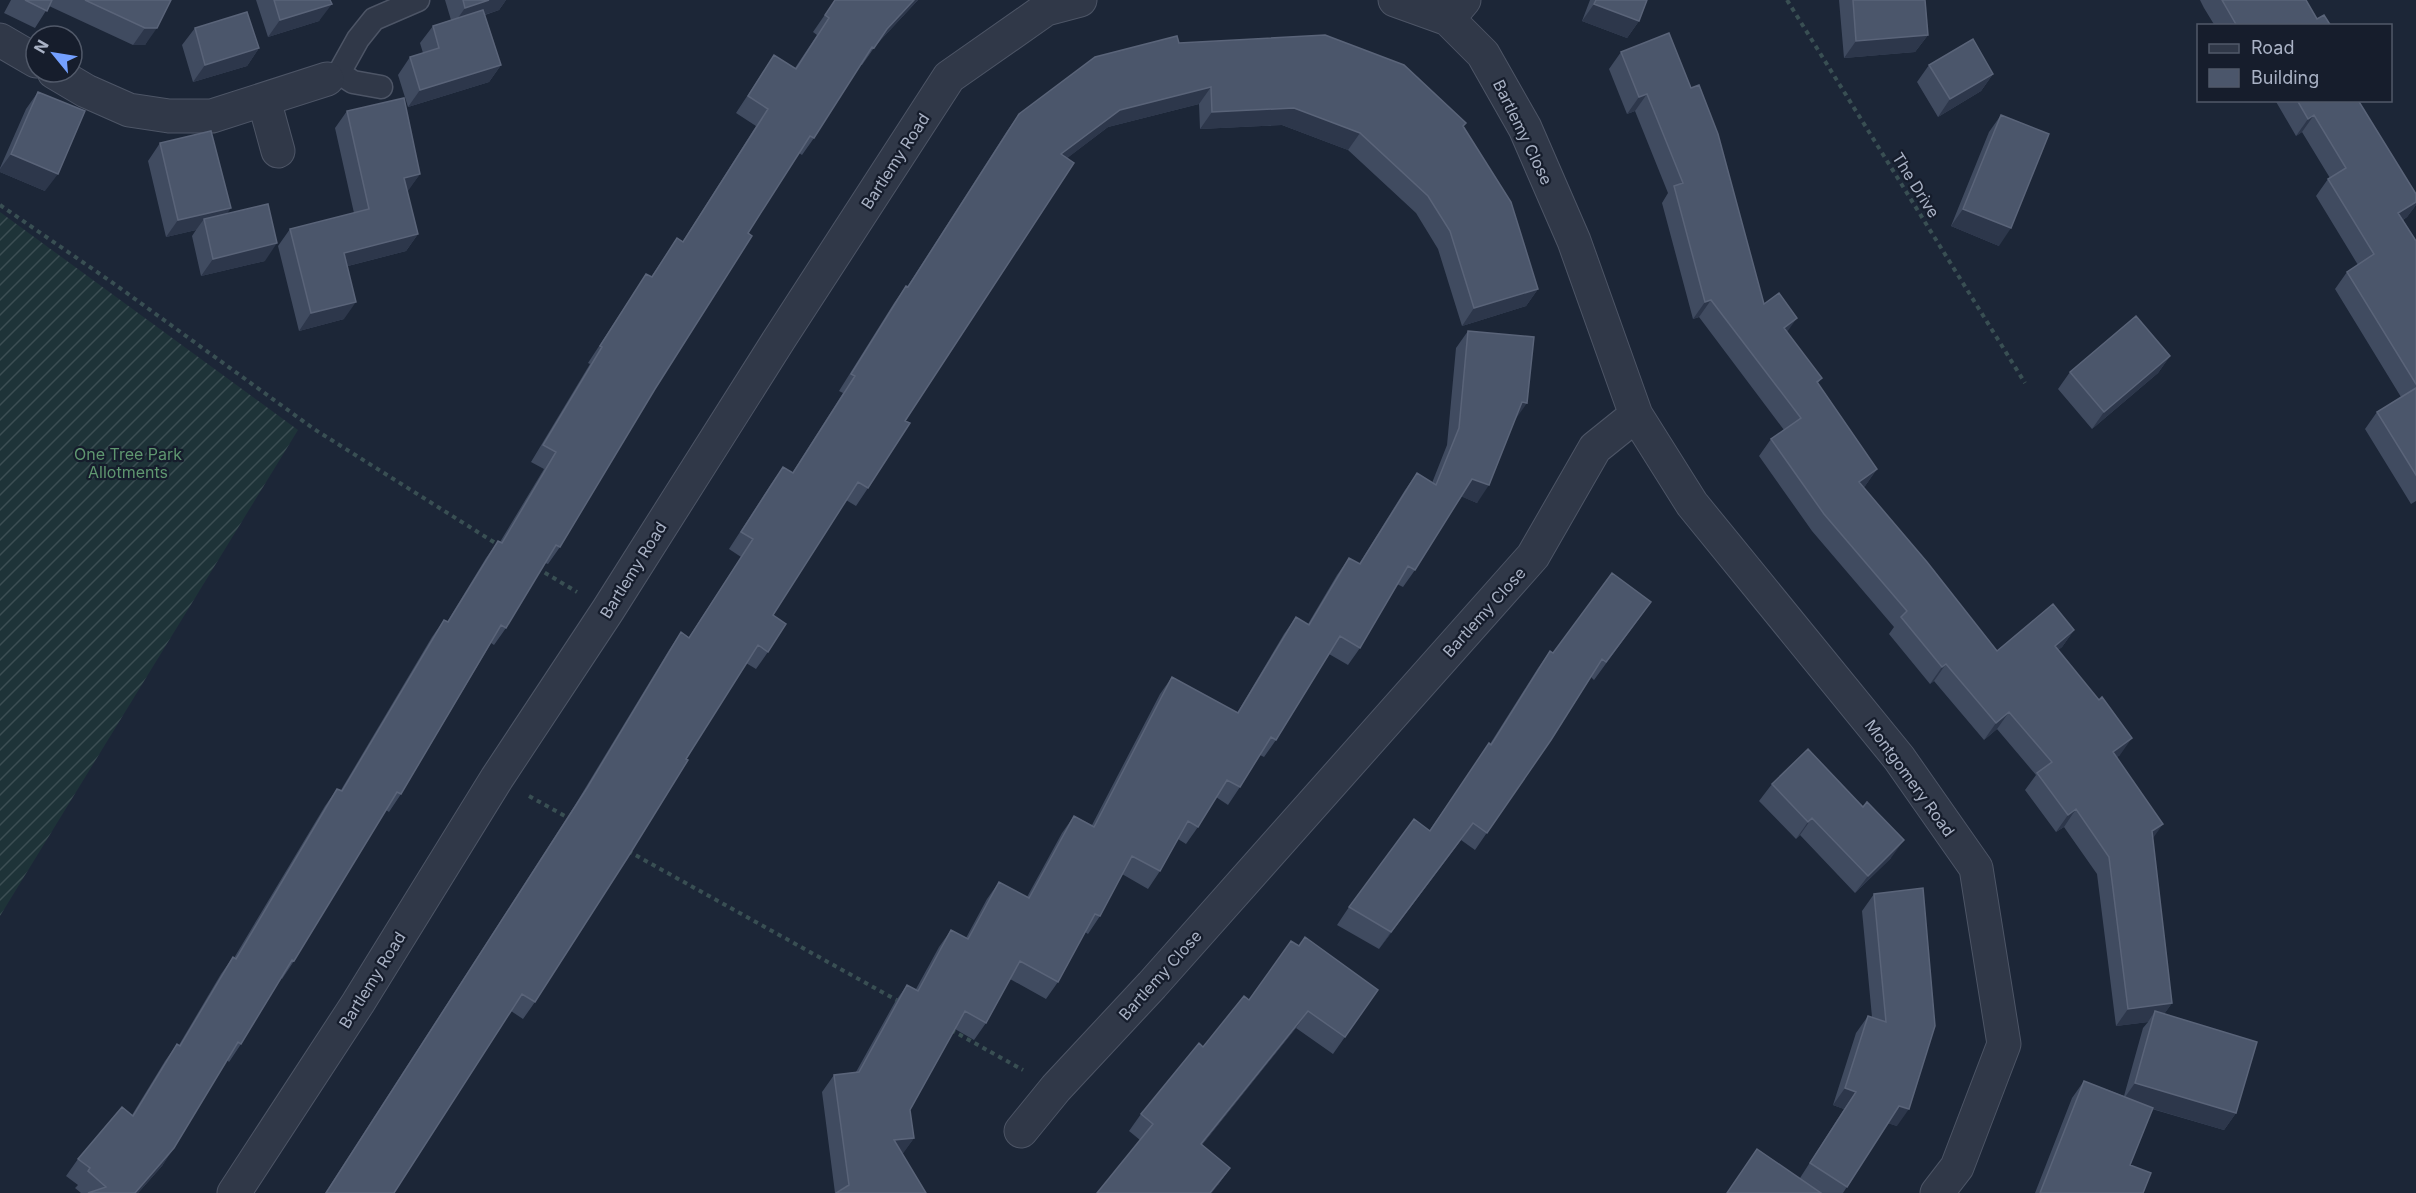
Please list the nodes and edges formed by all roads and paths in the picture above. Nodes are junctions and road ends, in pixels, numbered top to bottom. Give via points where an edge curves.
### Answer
1 (418, 0) edge
2 (1080, 0) edge
3 (1395, 0) edge
4 (1787, 0) edge
5 (1456, 9) edge
6 (0, 40) edge
7 (24, 55) edge
8 (333, 76) junction
9 (74, 84) edge
10 (381, 87) dead end
11 (264, 100) junction
12 (278, 151) dead end
13 (0, 205) edge
14 (2025, 383) dead end
15 (1636, 415) junction
16 (509, 551) edge
17 (529, 563) edge
18 (608, 610) junction
19 (496, 778) junction
20 (579, 824) edge
21 (621, 847) edge
22 (900, 1002) edge
23 (942, 1025) edge
24 (1056, 1088) junction
25 (1020, 1131) dead end
26 (234, 1193) edge
27 (1937, 1193) edge

1 - 8 lane via 374,19
2 - 18 street, Bartlemy Road via 1046,9 949,77
3 - 5 street
4 - 14 path, The Drive
5 - 15 street, Bartlemy Close via 1525,128 1574,241
6 - 7 street
8 - 10 lane
8 - 11 street
9 - 11 street via 129,110 169,116 212,116
11 - 12 street
13 - 16 path via 314,429
15 - 24 street, Bartlemy Close via 1595,448 1533,556
15 - 27 street, Montgomery Road via 1692,504 1899,759 1976,868 2004,1044 1957,1167
17 - 18 path
18 - 19 street, Bartlemy Road
19 - 20 path
19 - 26 street, Bartlemy Road via 358,1003
21 - 22 path
23 - 24 path
24 - 25 street, Bartlemy Close

